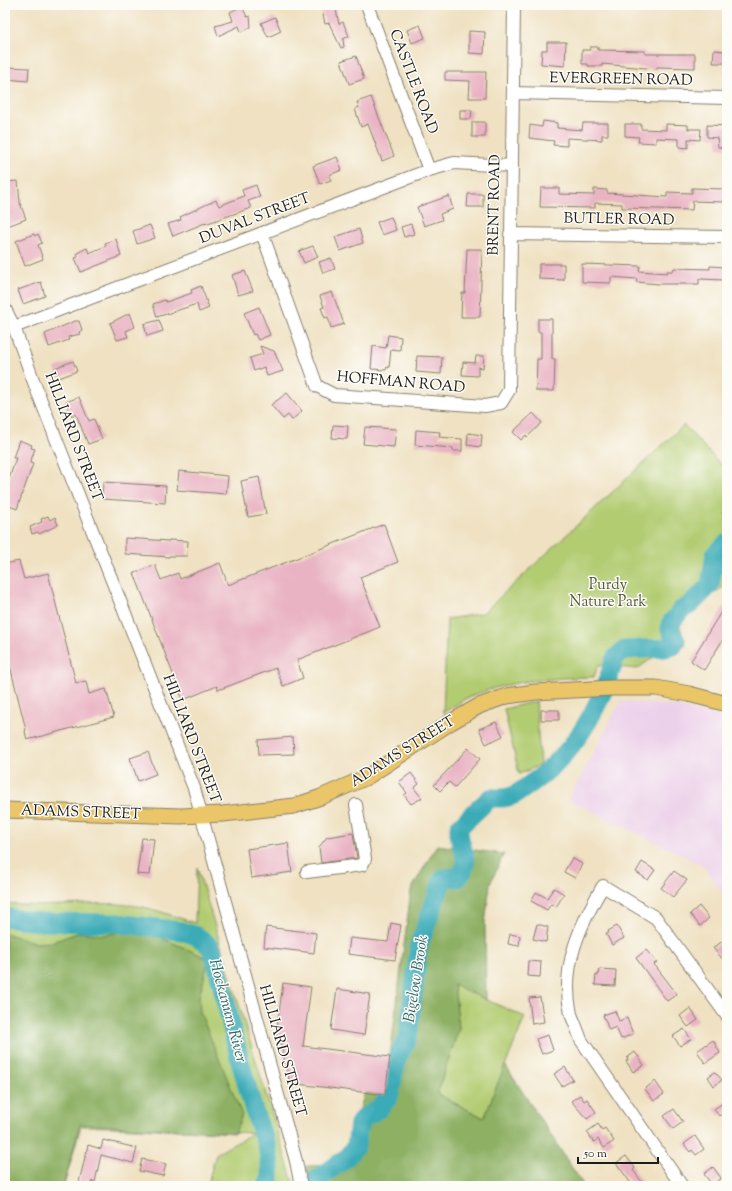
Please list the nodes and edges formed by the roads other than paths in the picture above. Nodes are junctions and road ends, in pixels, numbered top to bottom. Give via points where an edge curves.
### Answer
1 (367, 5) edge
2 (514, 5) edge
3 (513, 93) junction
4 (727, 98) edge
5 (512, 166) junction
6 (429, 170) junction
7 (262, 233) junction
8 (510, 234) junction
9 (727, 237) edge
10 (5, 309) edge
11 (10, 323) edge
12 (501, 403) joint
13 (727, 704) edge
14 (356, 805) dead end
15 (5, 810) edge
16 (202, 816) junction
17 (307, 872) dead end
18 (727, 1016) edge
19 (300, 1186) edge
20 (682, 1186) edge

1 - 6 street, CASTLE ROAD
2 - 3 street, BRENT ROAD
3 - 4 street, EVERGREEN ROAD
3 - 5 street, BRENT ROAD
5 - 6 street, DUVAL STREET via 454,163
5 - 8 street, BRENT ROAD
6 - 7 street, DUVAL STREET
7 - 11 street, DUVAL STREET
7 - 12 street, HOFFMAN ROAD via 318,386 334,395 485,406
8 - 9 street, BUTLER ROAD
8 - 12 street, BRENT ROAD via 509,390
10 - 11 street, HILLIARD STREET
11 - 16 street, HILLIARD STREET via 194,788
13 - 16 main road, ADAMS STREET via 656,688 604,688 507,696 479,706 451,722 368,777 321,797 294,806
14 - 17 street via 365,859 362,865
15 - 16 main road, ADAMS STREET
16 - 19 street, HILLIARD STREET via 296,1161
18 - 20 street via 656,918 603,886 584,919 570,957 568,988 571,1013 581,1040

